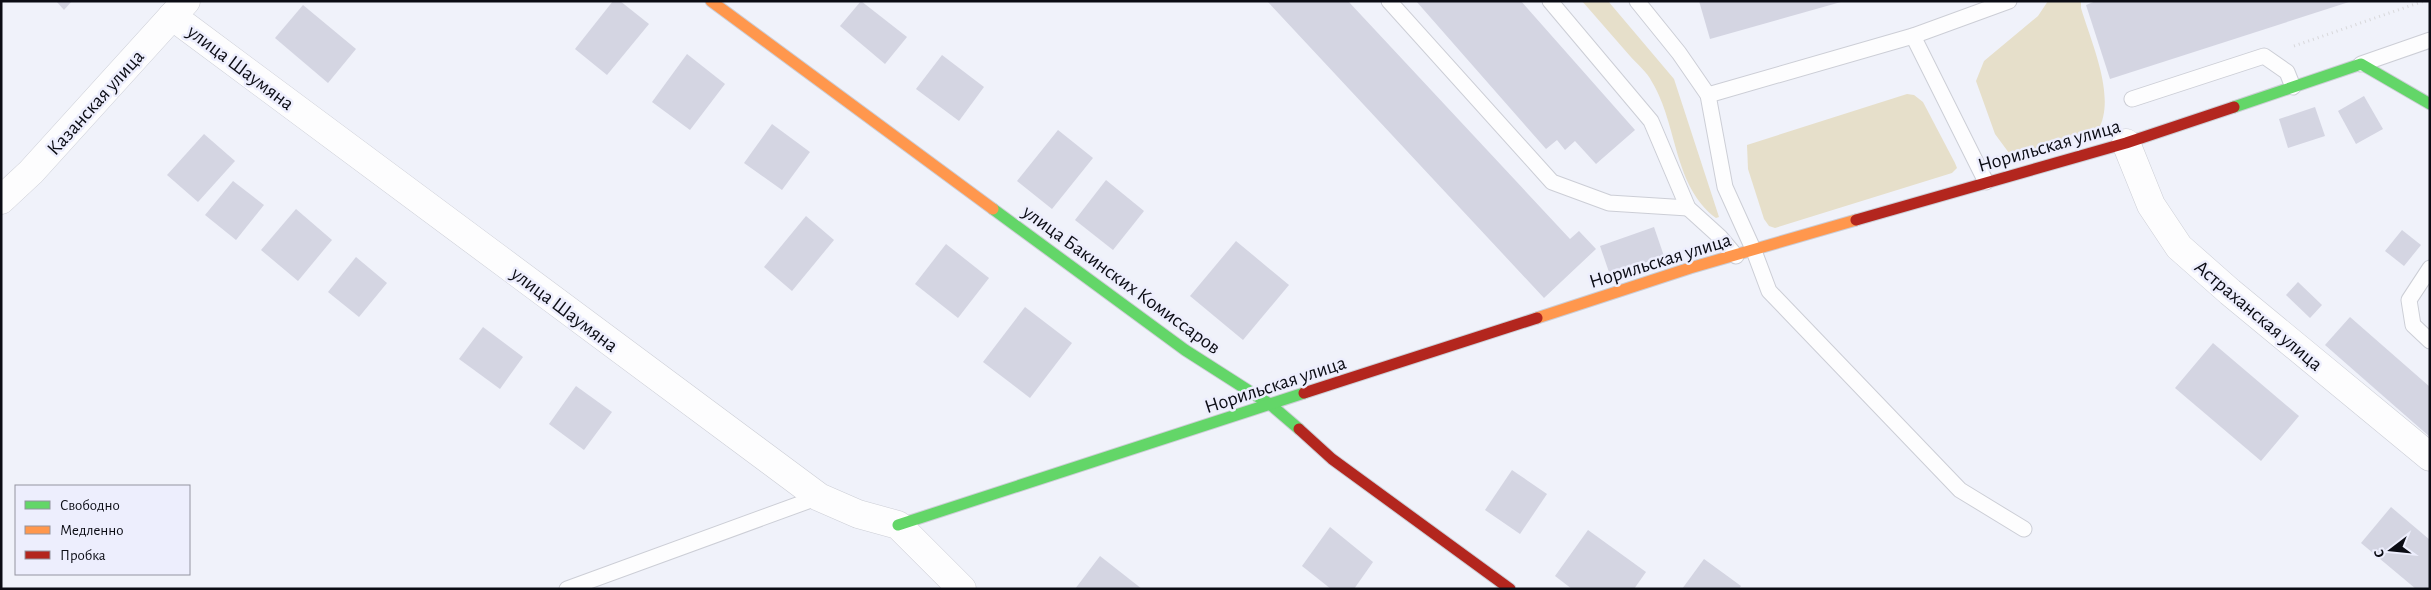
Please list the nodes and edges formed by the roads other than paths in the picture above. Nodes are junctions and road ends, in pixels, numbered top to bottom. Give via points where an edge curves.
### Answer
1 (711, 1) edge
2 (1389, 1) edge
3 (1550, 1) edge
4 (1638, 1) edge
5 (2009, 1) edge
6 (179, 9) edge
7 (1913, 36) junction
8 (2430, 40) edge
9 (2361, 64) junction
10 (2293, 87) junction
11 (1708, 95) junction
12 (2132, 99) dead end
13 (2430, 104) edge
14 (2126, 143) junction
15 (1986, 182) junction
16 (1, 200) edge
17 (1688, 208) junction
18 (1754, 250) junction
19 (1736, 256) junction
20 (2430, 268) edge
21 (2430, 341) edge
22 (1271, 405) junction
23 (2430, 457) edge
24 (819, 497) junction
25 (898, 525) junction
26 (2024, 529) dead end
27 (567, 589) edge
28 (962, 589) edge
29 (1510, 589) edge

1 - 22 street, улица Бакинских Комиссаров via 1185,350
2 - 17 lane via 1552,182 1608,203
3 - 17 lane via 1651,121
4 - 11 lane
5 - 7 lane
6 - 16 street, Казанская улица via 31,172
6 - 24 street, улица Шаумяна
7 - 11 lane
7 - 15 lane
8 - 9 lane
9 - 10 street, Норильская улица
9 - 13 street
10 - 12 lane via 2286,72 2264,56
10 - 14 street, Норильская улица
11 - 18 lane via 1725,187
14 - 15 street, Норильская улица
14 - 23 street, Астраханская улица via 2151,205 2179,246
15 - 18 street, Норильская улица
17 - 19 lane
18 - 19 street, Норильская улица
18 - 26 lane via 1769,291 1960,490
19 - 22 street, Норильская улица via 1690,268
20 - 21 lane via 2409,300 2413,325
22 - 25 street, Норильская улица
22 - 29 street, улица Бакинских Комиссаров via 1332,459
24 - 25 street, улица Шаумяна via 858,514
24 - 27 lane
25 - 28 street, улица Шаумяна

